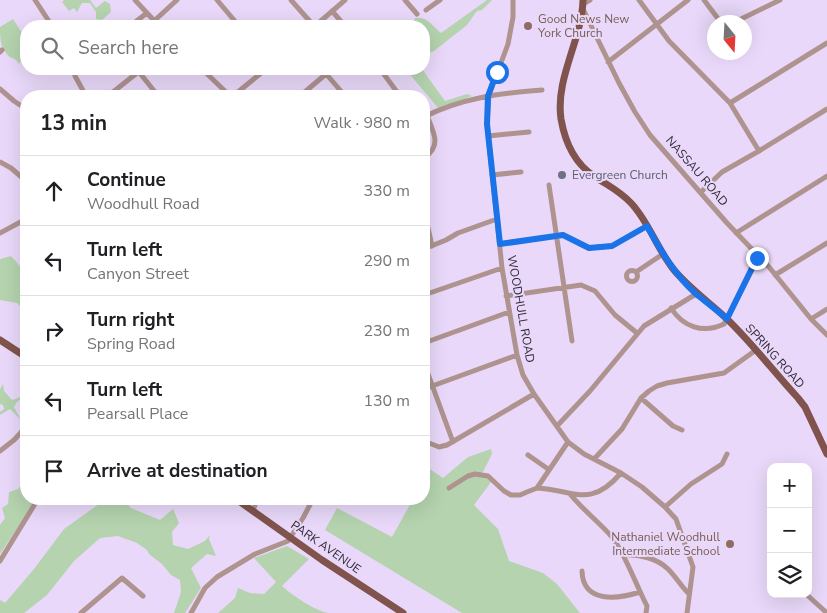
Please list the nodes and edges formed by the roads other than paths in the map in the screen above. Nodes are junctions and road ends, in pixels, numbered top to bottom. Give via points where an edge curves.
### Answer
1 (35, 0) edge
2 (135, 0) edge
3 (178, 0) edge
4 (217, 0) edge
5 (291, 0) edge
6 (345, 0) edge
7 (405, 0) edge
8 (440, 0) edge
9 (513, 0) edge
10 (638, 0) edge
11 (688, 0) edge
12 (704, 0) edge
13 (780, 0) edge
14 (585, 3) edge
15 (426, 10) dead end
16 (332, 12) junction
17 (147, 13) junction
18 (417, 14) dead end
19 (715, 15) edge
20 (749, 15) edge
21 (48, 20) edge
22 (138, 20) edge
23 (154, 20) joint
24 (234, 20) edge
25 (309, 20) edge
26 (322, 20) edge
27 (339, 20) edge
28 (656, 24) junction
29 (827, 43) edge
30 (608, 62) junction
31 (75, 75) edge
32 (135, 75) edge
33 (144, 75) edge
34 (208, 75) edge
35 (258, 75) edge
36 (325, 75) edge
37 (327, 75) edge
38 (384, 75) edge
39 (0, 89) edge
40 (83, 90) edge
41 (116, 90) edge
42 (153, 90) edge
43 (225, 90) edge
44 (239, 90) edge
45 (307, 90) edge
46 (340, 90) edge
47 (396, 90) edge
48 (542, 90) dead end
49 (488, 96) junction
50 (730, 103) junction
51 (20, 105) edge
52 (827, 109) edge
53 (430, 114) edge
54 (430, 127) edge
55 (529, 132) dead end
56 (488, 136) junction
57 (759, 151) junction
58 (430, 154) edge
59 (0, 162) edge
60 (521, 172) dead end
61 (492, 175) junction
62 (20, 176) edge
63 (827, 176) edge
64 (549, 185) dead end
65 (701, 192) junction
66 (496, 219) junction
67 (20, 222) edge
68 (647, 226) junction
69 (0, 232) edge
70 (736, 233) junction
71 (430, 235) edge
72 (557, 235) junction
73 (827, 243) edge
74 (500, 244) junction
75 (432, 246) joint
76 (663, 254) junction
77 (759, 256) junction
78 (502, 268) junction
79 (636, 272) dead end
80 (775, 275) junction
81 (564, 288) junction
82 (430, 293) edge
83 (696, 294) junction
84 (506, 296) junction
85 (671, 308) junction
86 (827, 309) edge
87 (509, 312) junction
88 (727, 319) junction
89 (811, 319) junction
90 (637, 333) junction
91 (827, 335) edge
92 (430, 341) edge
93 (572, 341) dead end
94 (1, 342) edge
95 (756, 350) junction
96 (20, 353) edge
97 (517, 355) junction
98 (430, 380) edge
99 (432, 386) junction
100 (534, 394) junction
101 (641, 398) junction
102 (556, 426) junction
103 (682, 430) dead end
104 (20, 434) edge
105 (452, 442) junction
106 (568, 442) junction
107 (430, 443) edge
108 (0, 451) edge
109 (727, 454) dead end
110 (827, 454) edge
111 (528, 455) dead end
112 (595, 458) junction
113 (548, 469) junction
114 (621, 473) junction
115 (449, 488) dead end
116 (537, 488) junction
117 (570, 494) junction
118 (34, 505) edge
119 (244, 505) edge
120 (255, 505) edge
121 (310, 505) edge
122 (665, 507) junction
123 (253, 511) junction
124 (291, 537) junction
125 (623, 554) junction
126 (0, 561) edge
127 (582, 571) dead end
128 (640, 592) junction
129 (689, 594) junction
130 (143, 596) dead end
131 (810, 598) edge
132 (81, 613) edge
133 (190, 613) edge
134 (404, 613) edge
135 (646, 613) edge
136 (688, 613) edge
137 (827, 613) edge

1 - 21 street
2 - 17 street
3 - 23 street
4 - 24 street
5 - 25 street
6 - 16 street
7 - 18 street
8 - 15 street
9 - 49 street, WOODHULL ROAD via 508,44
10 - 28 street
11 - 28 street
12 - 19 street
13 - 20 street
14 - 30 street, NASSAU ROAD
14 - 68 main road, SPRING ROAD via 561,94 560,112 566,140 580,164 620,192
16 - 26 street
16 - 27 street
17 - 22 street
17 - 23 street
28 - 30 street
28 - 50 street via 679,53
29 - 50 street
30 - 65 street, NASSAU ROAD via 644,127
31 - 40 street
32 - 41 street
33 - 42 street
34 - 43 street
35 - 44 street
36 - 45 street
37 - 46 street
38 - 47 street
39 - 51 street
48 - 49 street
49 - 53 street
49 - 56 street, WOODHULL ROAD
50 - 57 street
52 - 57 street
54 - 58 street via 435,147
55 - 56 street
56 - 61 street, WOODHULL ROAD
57 - 65 street via 722,172
59 - 62 street
60 - 61 street
61 - 66 street, WOODHULL ROAD
63 - 70 street
64 - 72 street
65 - 70 street, NASSAU ROAD
66 - 74 street, WOODHULL ROAD
66 - 75 street
67 - 69 street
68 - 72 street via 612,246 589,248
68 - 76 main road, SPRING ROAD
70 - 77 street, NASSAU ROAD
71 - 75 street
72 - 74 street
72 - 81 street
73 - 80 street
74 - 78 street, WOODHULL ROAD
76 - 79 street
76 - 83 main road, SPRING ROAD
77 - 80 street, NASSAU ROAD
77 - 88 street
78 - 82 street
78 - 84 street, WOODHULL ROAD
80 - 89 street, NASSAU ROAD
81 - 84 street
81 - 90 street via 581,285 595,291 615,315
81 - 93 street
83 - 85 street
83 - 88 main road, SPRING ROAD
84 - 87 street, WOODHULL ROAD
85 - 88 street via 679,319 700,329 719,327
85 - 90 street
86 - 89 street
87 - 92 street
87 - 97 street, WOODHULL ROAD
88 - 95 main road, SPRING ROAD
89 - 91 street, NASSAU ROAD
90 - 102 street via 590,391
94 - 96 main road
95 - 101 street via 724,373 657,386
95 - 110 main road, SPRING ROAD via 805,407
97 - 99 street
97 - 100 street, WOODHULL ROAD
98 - 99 street
99 - 105 street
100 - 102 street, WOODHULL ROAD
100 - 105 street
101 - 103 street
101 - 112 street via 628,421
102 - 106 street, WOODHULL ROAD
104 - 108 street
105 - 107 street via 439,447
106 - 112 street, WOODHULL ROAD
106 - 113 street
109 - 122 street via 722,464 691,484
111 - 113 street
112 - 114 street, WOODHULL ROAD
113 - 116 street
114 - 117 street via 596,493
114 - 122 street, WOODHULL ROAD
115 - 116 street via 475,474 488,476 511,495
116 - 117 street
117 - 125 street via 612,537
118 - 126 street
119 - 123 main road, PARK AVENUE
120 - 123 street
121 - 124 street
122 - 129 street, WOODHULL ROAD via 676,519 693,567
123 - 124 main road, PARK AVENUE
124 - 133 street via 217,577 205,588
124 - 134 main road, PARK AVENUE
125 - 128 street
125 - 129 street via 661,564
127 - 128 street via 585,585 597,595 620,598
128 - 135 street via 647,606
129 - 136 street, WOODHULL ROAD
130 - 132 street via 122,578
131 - 137 street

